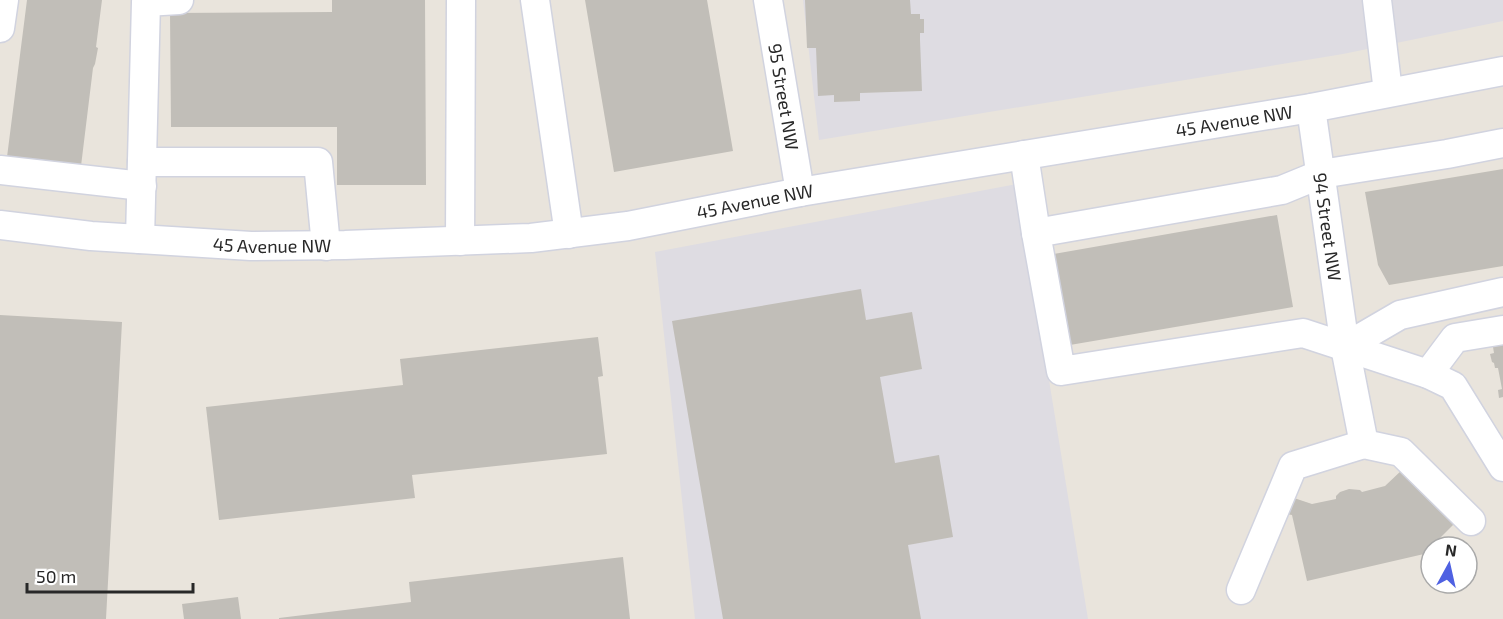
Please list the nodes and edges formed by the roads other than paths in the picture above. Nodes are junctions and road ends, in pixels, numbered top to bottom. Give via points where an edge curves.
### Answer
1 (4, 0) edge
2 (179, 0) edge
3 (461, 0) edge
4 (536, 0) edge
5 (768, 0) edge
6 (1377, 0) edge
7 (146, 1) edge
8 (0, 28) edge
9 (1503, 71) edge
10 (1388, 92) junction
11 (1311, 108) junction
12 (1503, 143) edge
13 (1024, 155) junction
14 (0, 170) edge
15 (142, 174) junction
16 (1321, 174) junction
17 (800, 192) junction
18 (0, 225) edge
19 (1036, 233) junction
20 (569, 234) junction
21 (140, 240) junction
22 (460, 241) junction
23 (326, 246) junction
24 (1503, 292) edge
25 (1503, 330) edge
26 (1346, 347) junction
27 (1428, 374) junction
28 (1364, 444) junction
29 (1503, 467) edge
30 (1471, 521) dead end
31 (1240, 590) dead end

1 - 8 street
2 - 7 street
3 - 22 street
4 - 20 street
5 - 17 street, 95 Street NW
6 - 10 street
7 - 15 street
9 - 10 street, 45 Avenue NW
10 - 11 street, 45 Avenue NW
11 - 13 street, 45 Avenue NW
11 - 16 street, 94 Street NW
12 - 16 street
13 - 17 street, 45 Avenue NW
13 - 19 street
14 - 15 street
15 - 21 street
15 - 23 street via 318,162
16 - 19 street via 1282,190
16 - 26 street, 94 Street NW
17 - 20 street, 45 Avenue NW
18 - 21 street, 45 Avenue NW
19 - 26 street via 1061,371 1303,333
20 - 22 street, 45 Avenue NW
21 - 23 street, 45 Avenue NW
22 - 23 street, 45 Avenue NW
24 - 26 street via 1400,315
25 - 27 street via 1455,338
26 - 27 street
26 - 28 street, 94 Street NW
27 - 29 street via 1453,386
28 - 30 street via 1401,452
28 - 31 street via 1293,466

